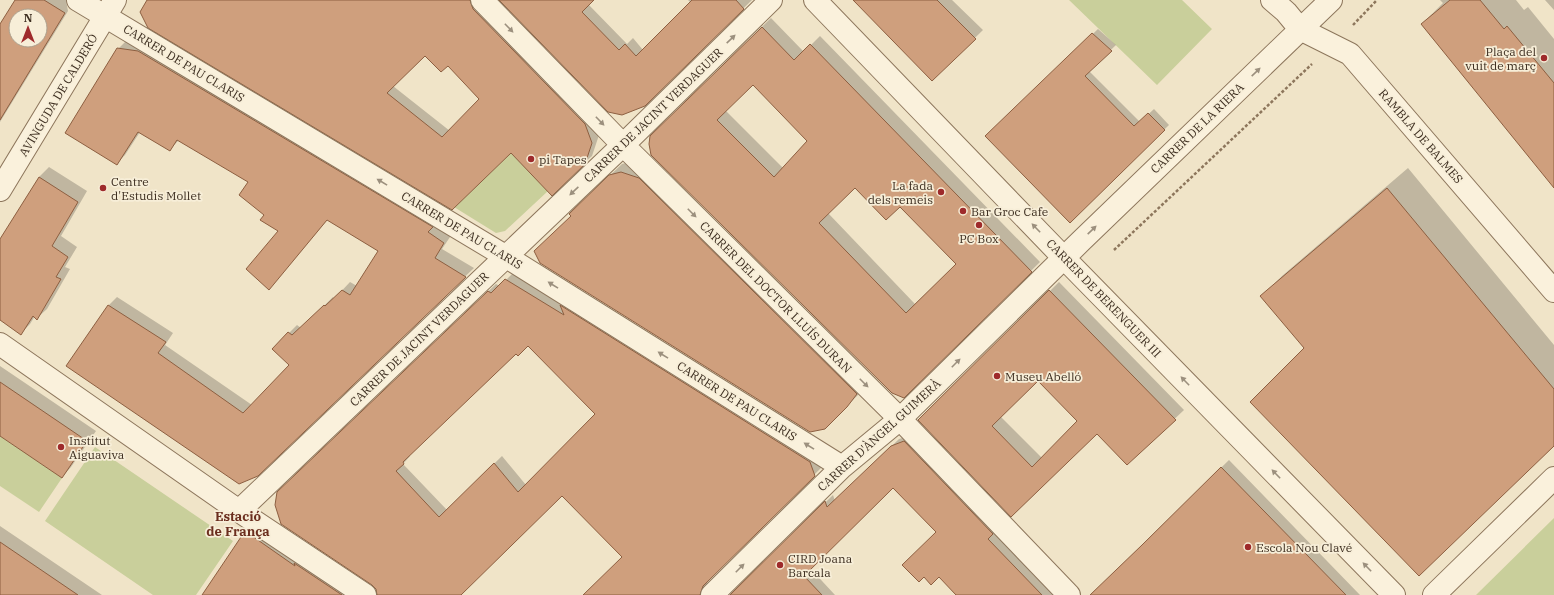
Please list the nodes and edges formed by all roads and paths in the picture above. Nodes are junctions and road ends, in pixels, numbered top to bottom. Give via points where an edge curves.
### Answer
1 (78, 0) edge
2 (482, 0) edge
3 (771, 0) edge
4 (815, 0) edge
5 (1272, 0) edge
6 (1331, 0) edge
7 (1378, 0) edge
8 (110, 8) edge
9 (1300, 29) junction
10 (1333, 45) junction
11 (623, 145) junction
12 (0, 190) edge
13 (1088, 234) junction
14 (506, 256) junction
15 (1064, 258) junction
16 (1554, 291) edge
17 (0, 344) edge
18 (900, 419) junction
19 (842, 467) junction
20 (1554, 478) edge
21 (239, 511) junction
22 (366, 595) edge
23 (712, 595) edge
24 (1069, 595) edge
25 (1394, 595) edge
26 (1434, 595) edge

1 - 8 street, CARRER DE PAU CLARIS
2 -> 11 street, CARRER DEL DOCTOR LLUÍS DURAN
11 -> 3 street, CARRER DE JACINT VERDAGUER
15 -> 4 street, CARRER DE BERENGUER III
5 - 9 street, RAMBLA DE BALMES
6 - 9 street, CARRER DE LA RIERA
7 - 10 path
8 - 12 street, AVINGUDA DE CALDERÓ
14 -> 8 street, CARRER DE PAU CLARIS
9 - 10 street, RAMBLA DE BALMES
13 -> 9 street, CARRER DE LA RIERA
10 - 13 path via 1108,255
10 - 16 street, RAMBLA DE BALMES via 1350,54
11 -> 14 street, CARRER DE JACINT VERDAGUER
11 -> 18 street, CARRER DEL DOCTOR LLUÍS DURAN
13 - 15 street, CARRER DE LA RIERA
19 -> 14 street, CARRER DE PAU CLARIS
14 - 21 street, CARRER DE JACINT VERDAGUER
18 -> 15 street, CARRER D'ÀNGEL GUIMERÀ
25 -> 15 street, CARRER DE BERENGUER III
17 - 21 street
18 - 19 street, CARRER D'ÀNGEL GUIMERÀ
18 - 24 street, CARRER DEL DOCTOR LLUÍS DURAN
23 -> 19 street, CARRER D'ÀNGEL GUIMERÀ
20 - 26 street
21 - 22 street

